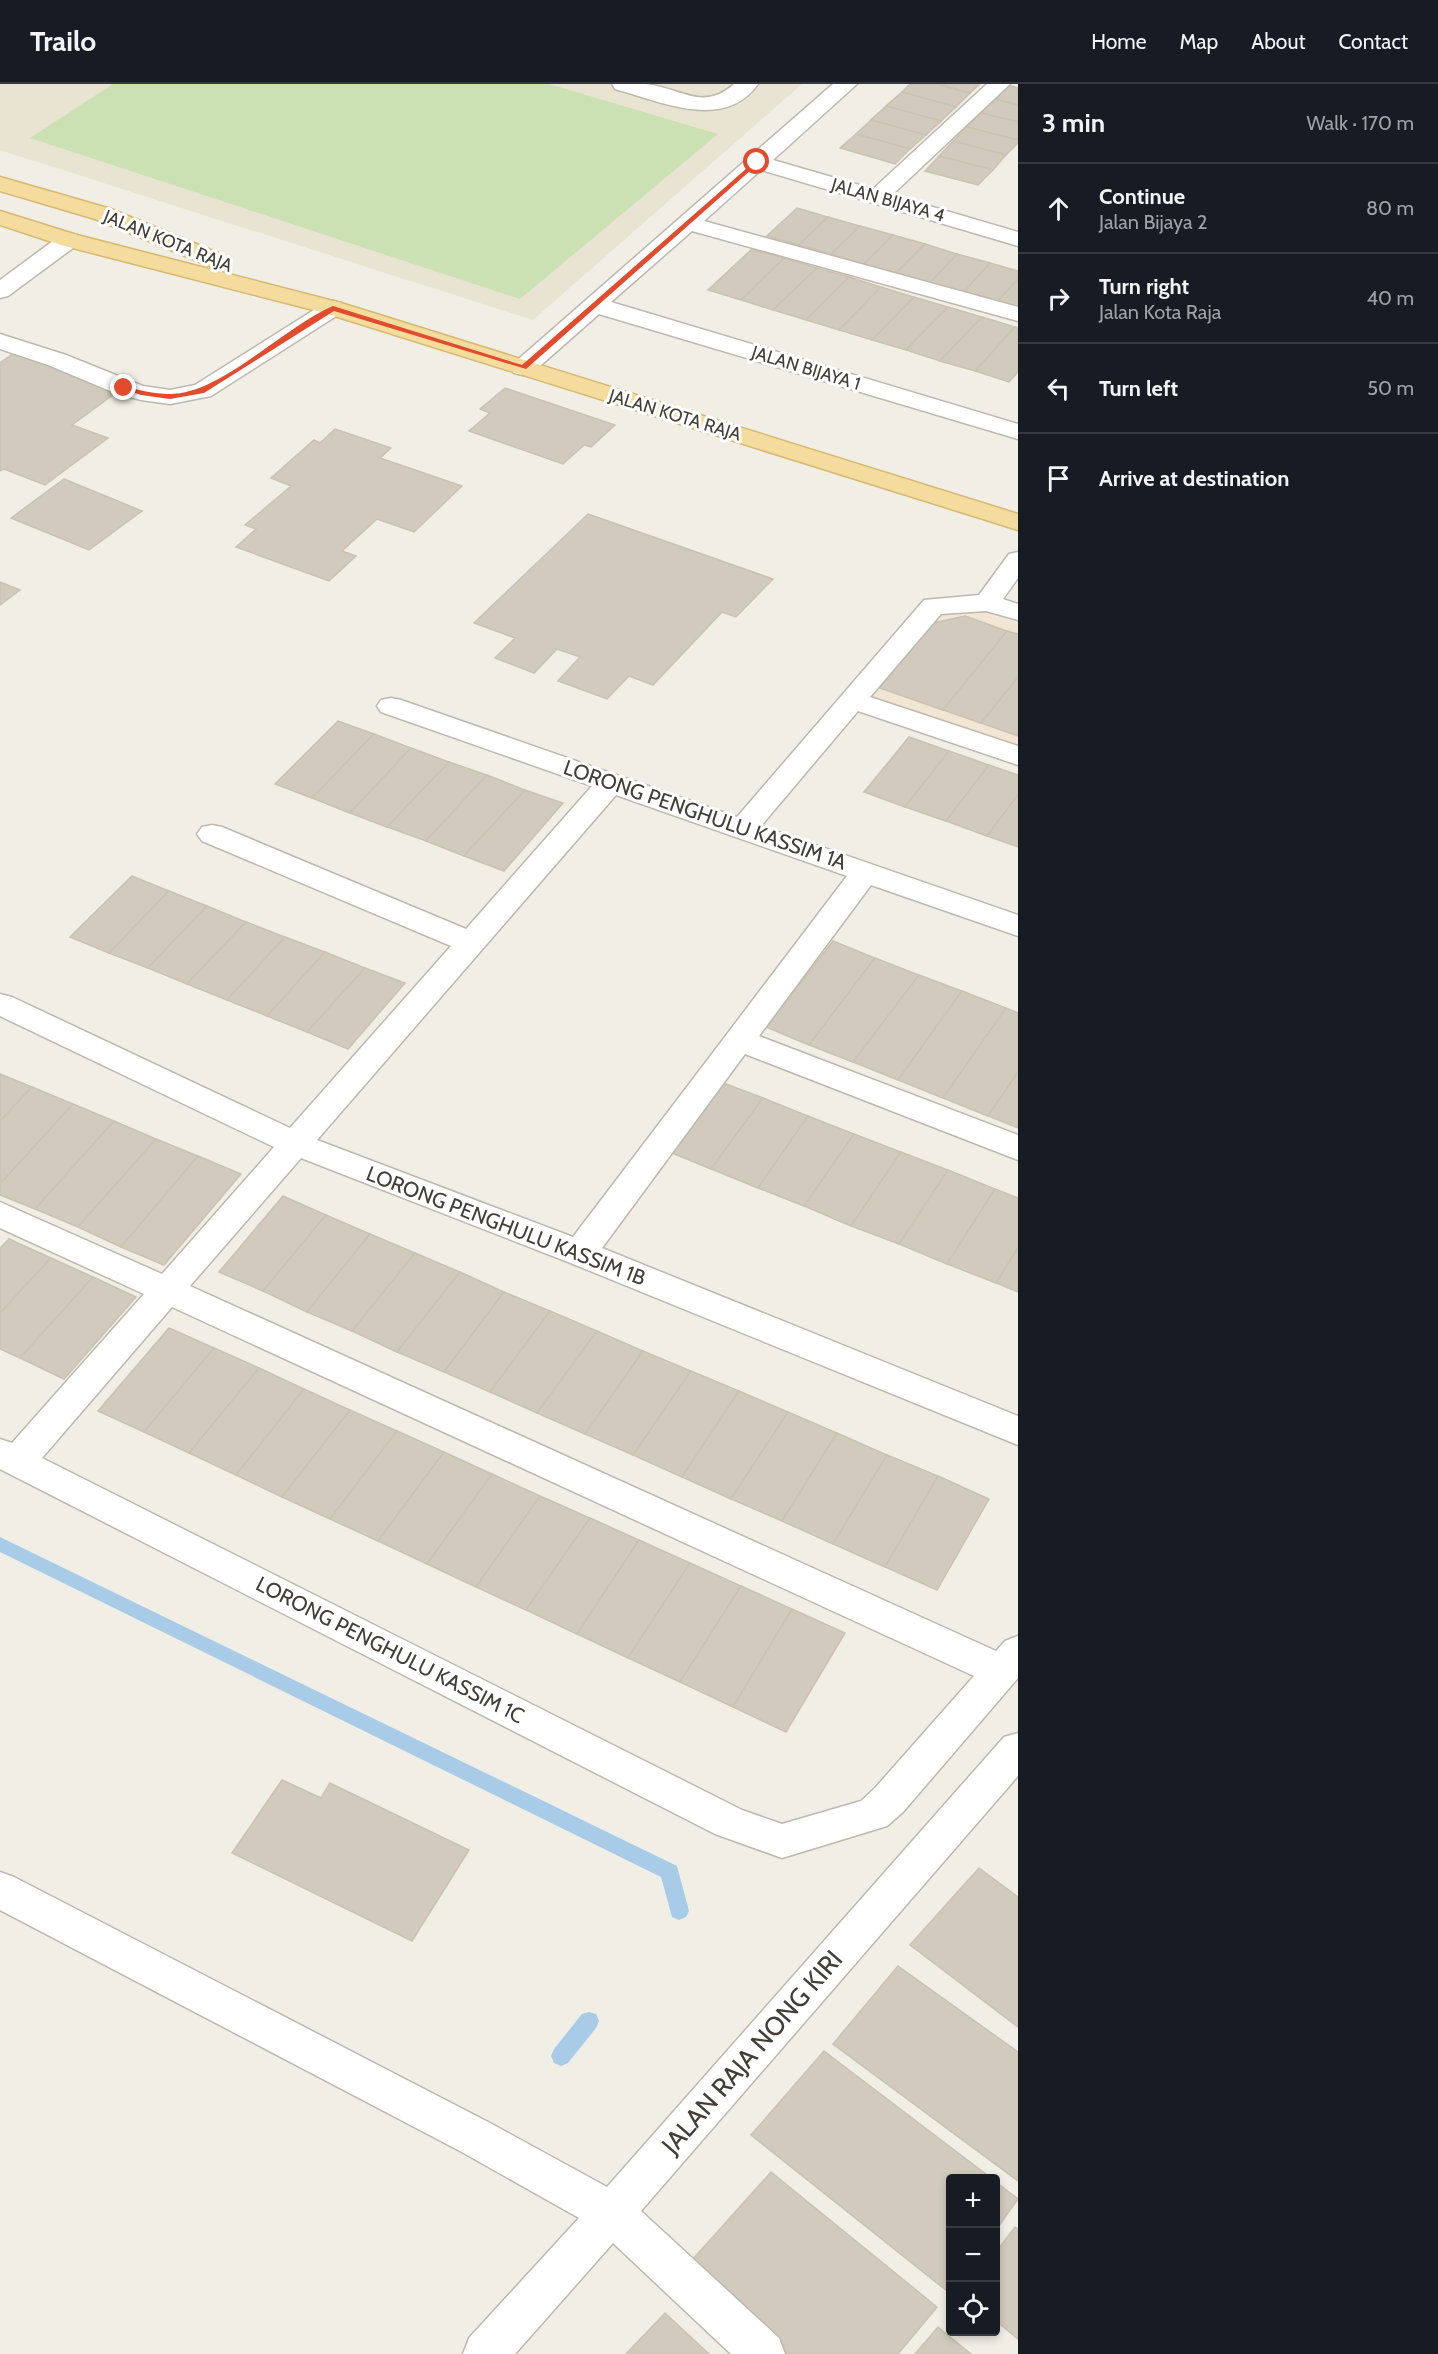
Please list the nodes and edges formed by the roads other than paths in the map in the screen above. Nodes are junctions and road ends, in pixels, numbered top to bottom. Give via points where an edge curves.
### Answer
1 (623, 84) edge
2 (747, 84) edge
3 (846, 84) edge
4 (999, 84) edge
5 (757, 162) junction
6 (0, 184) edge
7 (877, 197) junction
8 (1018, 217) edge
9 (0, 218) edge
10 (687, 224) junction
11 (1010, 236) edge
12 (69, 240) junction
13 (0, 291) edge
14 (595, 305) junction
15 (333, 308) junction
16 (1018, 314) edge
17 (0, 341) edge
18 (523, 368) junction
19 (1018, 432) edge
20 (1018, 522) edge
21 (1018, 560) edge
22 (987, 603) junction
23 (1018, 612) edge
24 (852, 700) junction
25 (391, 706) dead end
26 (1018, 756) edge
27 (611, 782) junction
28 (743, 828) junction
29 (212, 834) dead end
30 (866, 871) junction
31 (1018, 926) edge
32 (471, 944) junction
33 (1, 1004) edge
34 (739, 1040) junction
35 (296, 1144) junction
36 (1018, 1148) edge
37 (0, 1214) edge
38 (580, 1253) junction
39 (169, 1290) junction
40 (1018, 1431) edge
41 (9, 1458) edge
42 (1010, 1661) edge
43 (1018, 1749) edge
44 (0, 1890) edge
45 (612, 2213) junction
46 (485, 2354) edge
47 (763, 2354) edge

1 - 2 street via 697,105 728,101
3 - 5 street
4 - 7 street
5 - 7 street, JALAN BIJAYA 4
5 - 10 street
6 - 15 main road, JALAN KOTA RAJA via 103,214
7 - 11 street, JALAN BIJAYA 4
8 - 11 street
9 - 12 main road, JALAN KOTA RAJA
10 - 14 street
10 - 16 street
12 - 13 street
12 - 15 main road, JALAN KOTA RAJA
14 - 18 street
14 - 19 street, JALAN BIJAYA 1
15 - 17 street via 202,391 170,397 124,388
15 - 18 main road, JALAN KOTA RAJA
18 - 20 main road, JALAN KOTA RAJA
21 - 22 street
22 - 23 street
22 - 24 street via 933,606
24 - 26 street
24 - 28 street
25 - 27 street, LORONG PENGHULU KASSIM 1A
27 - 28 street, LORONG PENGHULU KASSIM 1A
27 - 32 street
28 - 30 street, LORONG PENGHULU KASSIM 1A
29 - 32 street
30 - 31 street, LORONG PENGHULU KASSIM 1A
30 - 34 street
32 - 35 street
33 - 35 street, LORONG PENGHULU KASSIM 1B
34 - 36 street
34 - 38 street
35 - 38 street, LORONG PENGHULU KASSIM 1B
35 - 39 street
37 - 39 street
38 - 40 street, LORONG PENGHULU KASSIM 1B
39 - 41 street
39 - 42 street
41 - 42 street, LORONG PENGHULU KASSIM 1C via 729,1822 782,1841 873,1814
43 - 45 street, JALAN RAJA NONG KIRI
44 - 45 street
45 - 46 street, JALAN RAJA NONG KIRI
45 - 47 street

